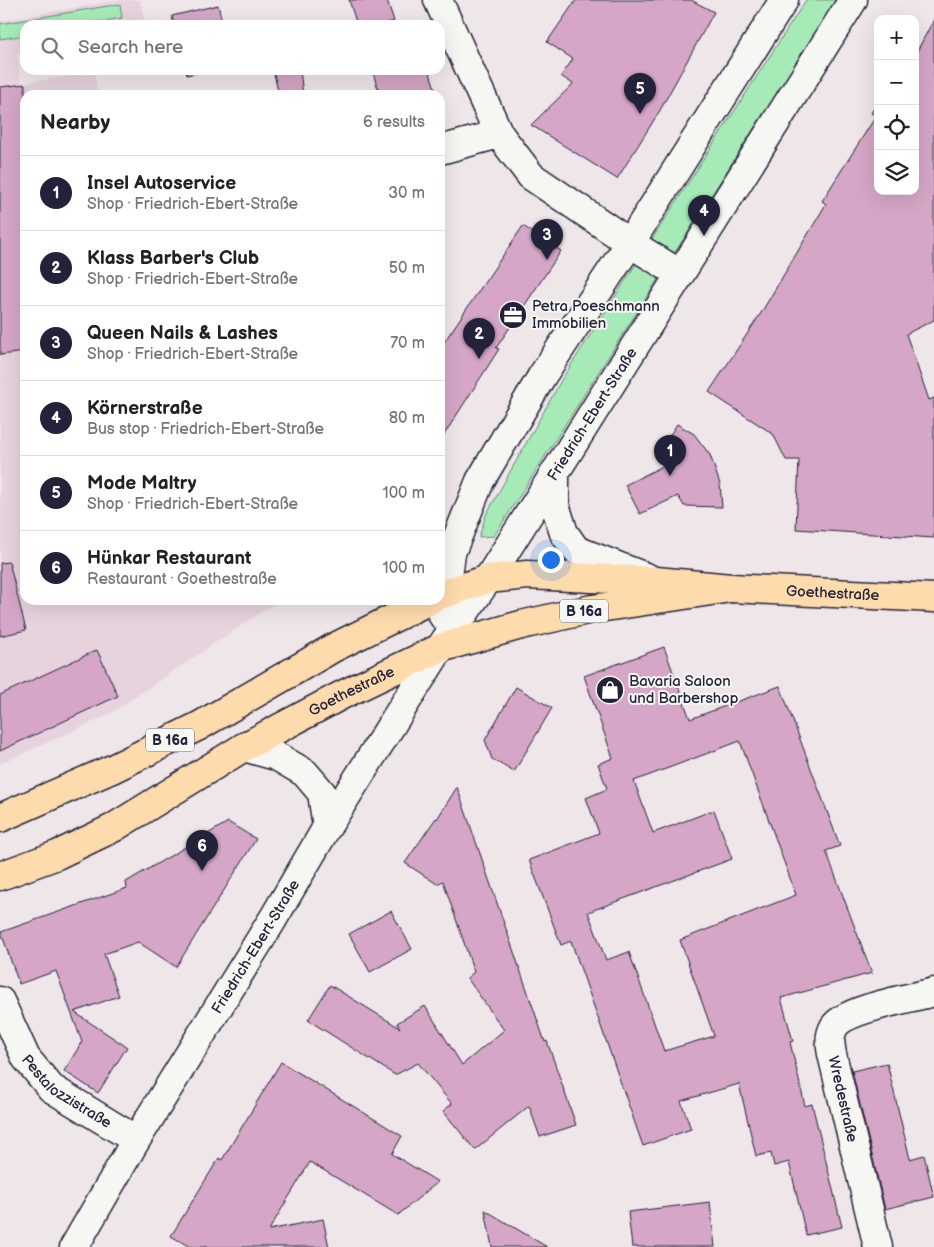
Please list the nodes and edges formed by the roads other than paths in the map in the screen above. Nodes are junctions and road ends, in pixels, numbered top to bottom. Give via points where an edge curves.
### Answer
1 (438, 0) edge
2 (784, 0) edge
3 (853, 0) edge
4 (499, 134) junction
5 (445, 149) edge
6 (630, 243) junction
7 (680, 274) junction
8 (555, 472) junction
9 (445, 571) edge
10 (488, 579) junction
11 (656, 581) junction
12 (731, 588) junction
13 (445, 594) edge
14 (934, 598) edge
15 (420, 605) edge
16 (438, 605) edge
17 (440, 648) junction
18 (244, 747) junction
19 (0, 818) edge
20 (327, 827) junction
21 (0, 876) edge
22 (934, 992) edge
23 (0, 1001) edge
24 (136, 1140) junction
25 (74, 1247) edge
26 (878, 1247) edge

1 - 4 street
2 - 6 street, Friedrich-Ebert-Straße
3 - 7 street, Friedrich-Ebert-Straße
4 - 5 street
4 - 6 street via 531,176
6 - 7 street
6 - 9 street, Friedrich-Ebert-Straße via 542,376 480,481
7 - 8 street, Friedrich-Ebert-Straße
8 - 10 street, Friedrich-Ebert-Straße
8 - 11 street via 556,505 564,533 576,550
10 - 11 main road, Goethestraße / B 16a via 527,575
10 - 13 main road, Goethestraße / B 16a
10 - 17 street, Friedrich-Ebert-Straße
11 - 12 main road, Goethestraße / B 16a
12 - 14 main road, Goethestraße / B 16a
12 - 17 main road, Goethestraße / B 16a via 592,609 521,624
15 - 19 main road, Goethestraße / B 16a via 333,648 190,730 112,769
16 - 17 street, Friedrich-Ebert-Straße
17 - 18 main road, Goethestraße / B 16a
17 - 20 street, Friedrich-Ebert-Straße
18 - 20 street via 276,756 306,773 322,793
18 - 21 main road, Goethestraße / B 16a via 113,828 57,855
20 - 24 street, Friedrich-Ebert-Straße
22 - 26 street, Wredestraße via 847,1016 835,1026 830,1039
23 - 24 street, Pestalozzistraße via 26,1058 51,1088
24 - 25 street, Friedrich-Ebert-Straße

